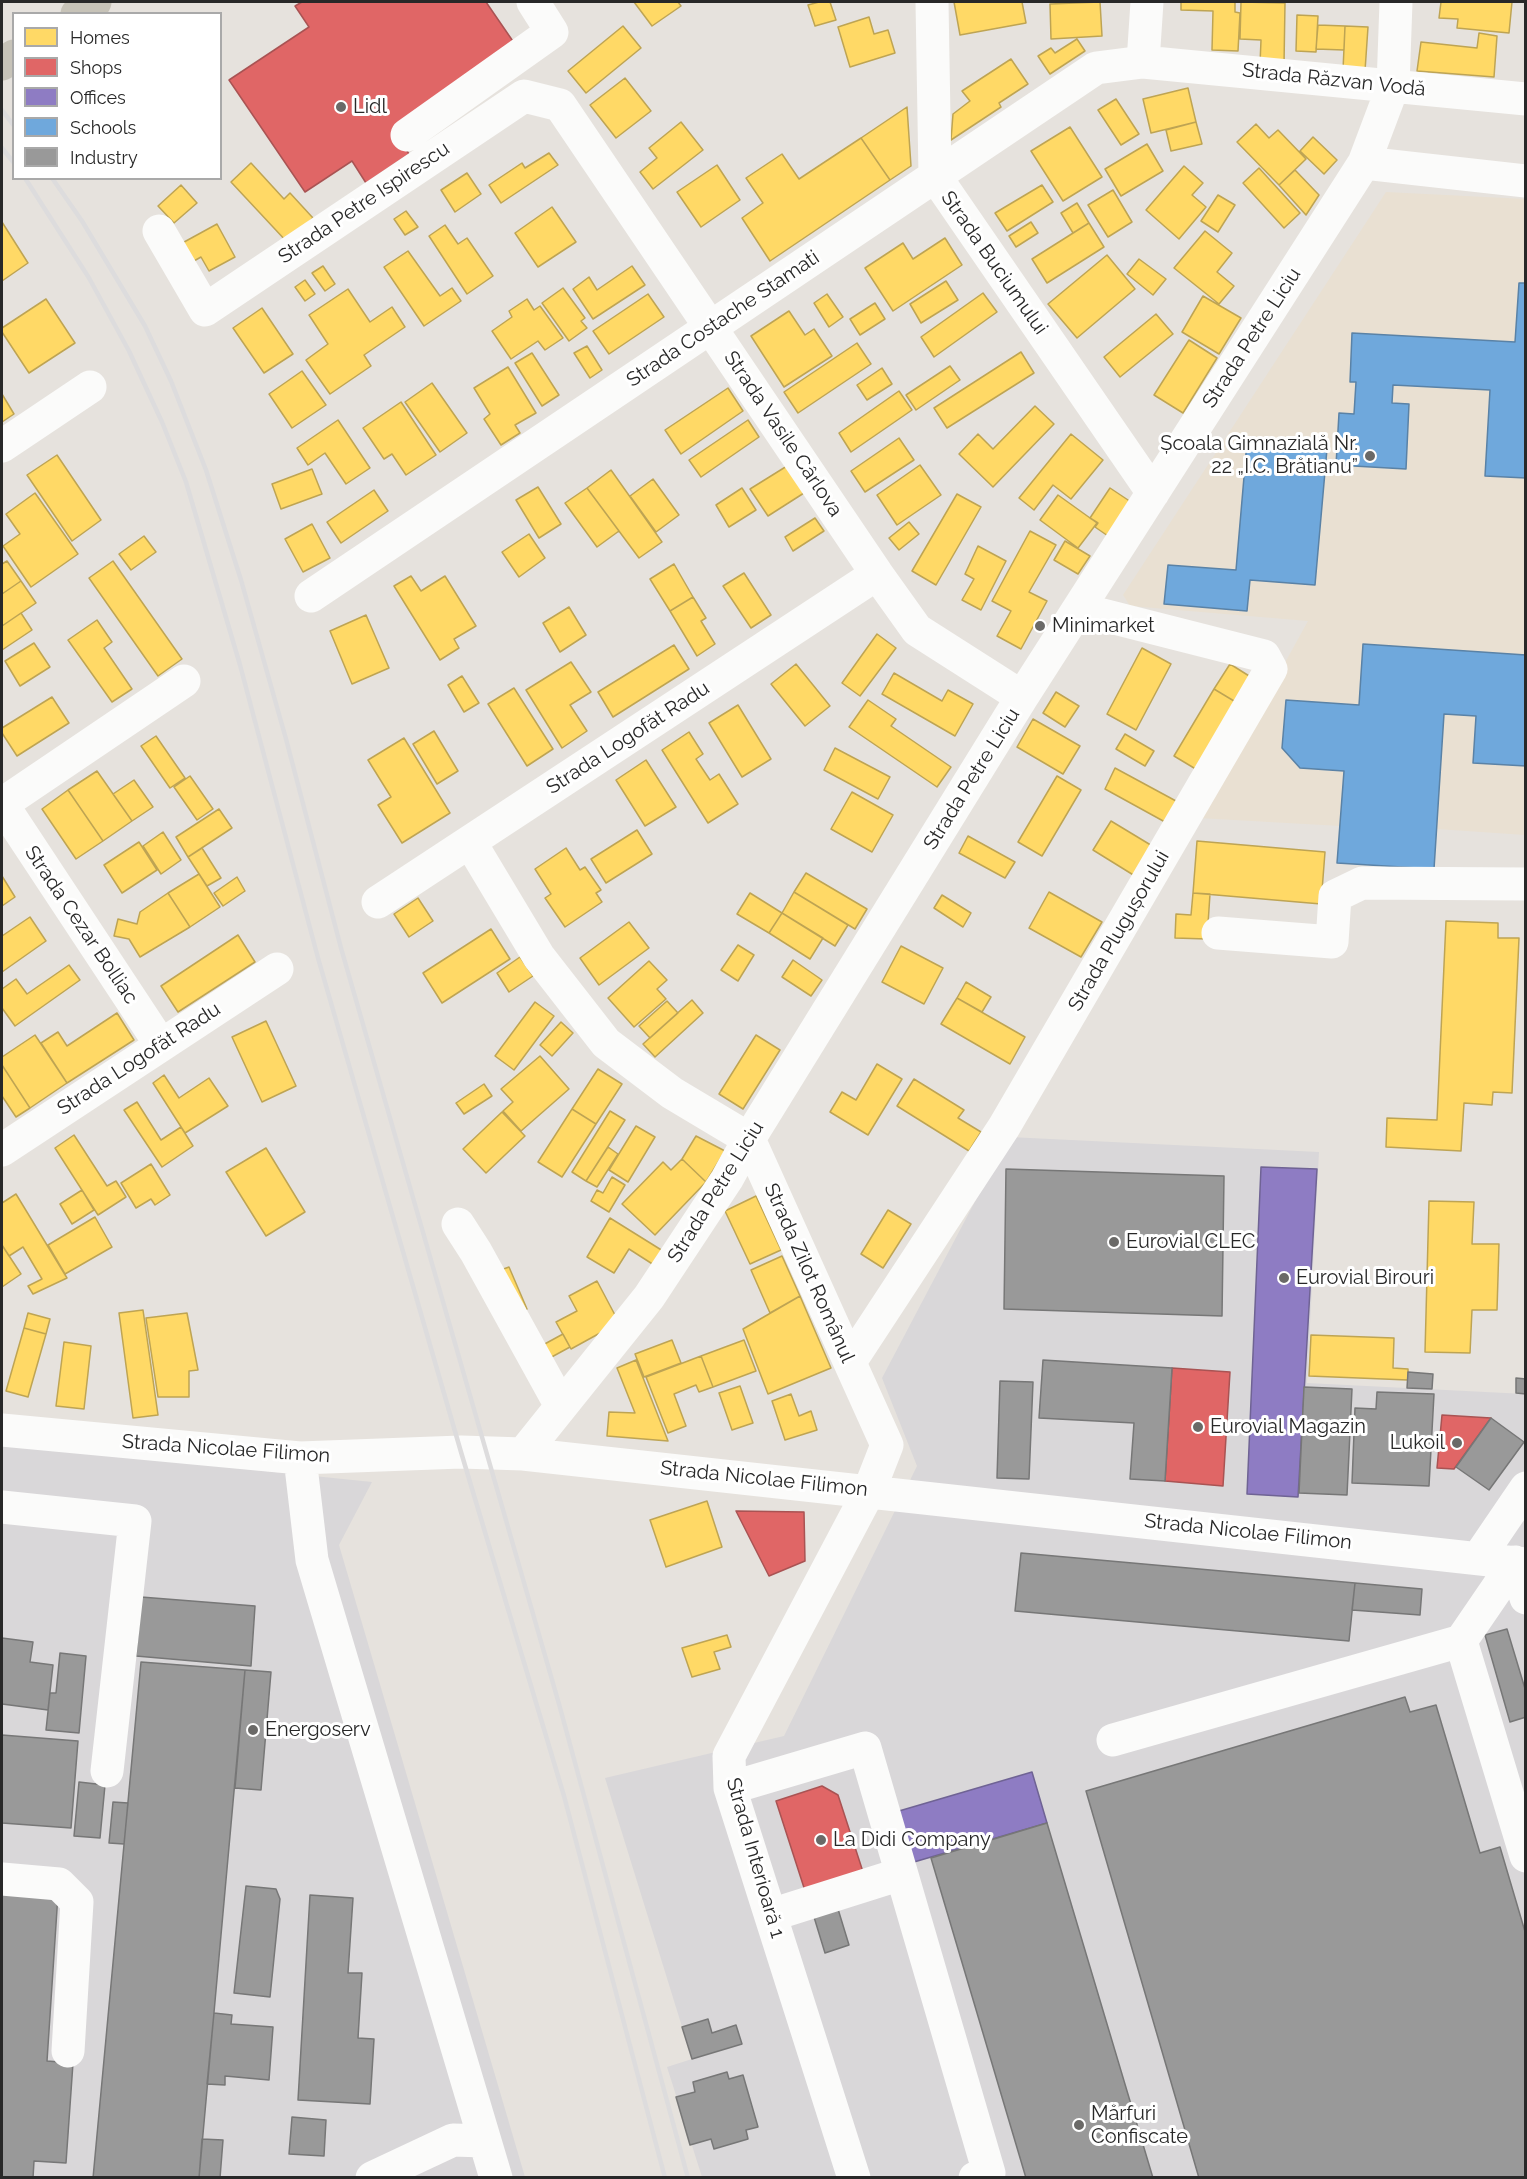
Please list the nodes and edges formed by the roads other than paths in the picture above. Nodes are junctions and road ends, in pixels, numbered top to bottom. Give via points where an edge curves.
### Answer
1 (533, 2) edge
2 (932, 2) edge
3 (1147, 2) edge
4 (1396, 2) edge
5 (1143, 62) junction
6 (1393, 86) junction
7 (524, 96) joint
8 (1526, 99) edge
9 (406, 135) dead end
10 (1364, 164) junction
11 (935, 176) junction
12 (1526, 181) edge
13 (159, 231) dead end
14 (711, 327) junction
15 (90, 387) dead end
16 (2, 446) edge
17 (1153, 493) junction
18 (877, 574) junction
19 (311, 596) dead end
20 (1079, 609) junction
21 (184, 681) dead end
22 (1022, 698) junction
23 (2, 804) edge
24 (470, 842) junction
25 (1526, 884) edge
26 (378, 902) dead end
27 (1218, 933) dead end
28 (277, 969) dead end
29 (161, 1045) junction
30 (749, 1139) junction
31 (2, 1150) edge
32 (458, 1224) dead end
33 (850, 1362) junction
34 (561, 1406) junction
35 (2, 1430) edge
36 (523, 1454) junction
37 (300, 1458) junction
38 (1526, 1488) edge
39 (869, 1491) junction
40 (2, 1507) edge
41 (1479, 1557) junction
42 (1520, 1563) edge
43 (1526, 1598) edge
44 (1461, 1641) junction
45 (1113, 1740) dead end
46 (107, 1771) dead end
47 (730, 1788) junction
48 (1526, 1856) edge
49 (901, 1874) junction
50 (2, 1879) edge
51 (771, 1915) junction
52 (68, 2051) dead end
53 (485, 2141) junction
54 (372, 2178) edge
55 (496, 2178) edge
56 (854, 2178) edge
57 (975, 2178) edge

1 - 9 street via 552,32
2 - 11 street, Strada Buciumului
3 - 5 street
4 - 6 street, Strada Petre Liciu
5 - 6 street, Strada Răzvan Vodă
5 - 11 street, Strada Costache Stamati via 1096,68
6 - 8 street, Strada Răzvan Vodă
6 - 10 street, Strada Petre Liciu
7 - 13 street, Strada Petre Ispirescu via 205,310
7 - 14 street, Strada Vasile Cârlova via 560,105
10 - 12 street
10 - 17 street, Strada Petre Liciu
11 - 14 street, Strada Costache Stamati
11 - 17 street, Strada Buciumului
14 - 18 street, Strada Vasile Cârlova
14 - 19 street, Strada Costache Stamati
15 - 16 street
17 - 20 street, Strada Petre Liciu
18 - 22 street, Strada Vasile Cârlova via 917,630
18 - 24 street, Strada Logofăt Radu
20 - 22 street, Strada Petre Liciu
20 - 33 street, Strada Plugușorului via 1264,656 1271,669 1004,1127
21 - 23 street
22 - 30 street, Strada Petre Liciu
23 - 29 street, Strada Cezar Bolliac
24 - 26 street, Strada Logofăt Radu
24 - 30 street via 539,957 606,1043 672,1093
25 - 27 street via 1362,883 1335,896 1332,942
28 - 29 street, Strada Logofăt Radu
29 - 31 street, Strada Logofăt Radu
30 - 33 street, Strada Zilot Românul
30 - 34 street, Strada Petre Liciu via 649,1297
32 - 34 street
33 - 39 street, Strada Zilot Românul via 887,1445
34 - 36 street, Strada Petre Liciu
35 - 37 street, Strada Nicolae Filimon
36 - 37 street, Strada Nicolae Filimon via 461,1452
36 - 39 street, Strada Nicolae Filimon
37 - 53 street via 312,1560
38 - 41 street
39 - 41 street, Strada Nicolae Filimon
39 - 47 street, Strada Interioară 1 via 729,1756
40 - 46 street via 135,1521
41 - 42 street, Strada Nicolae Filimon
42 - 43 street
42 - 44 street
44 - 45 street
44 - 48 street
47 - 49 street via 865,1748
47 - 51 street, Strada Interioară 1
49 - 51 street
49 - 57 street via 989,2173
50 - 52 street via 59,1884 77,1902
51 - 56 street, Strada Interioară 1
53 - 54 street via 453,2140
53 - 55 street

